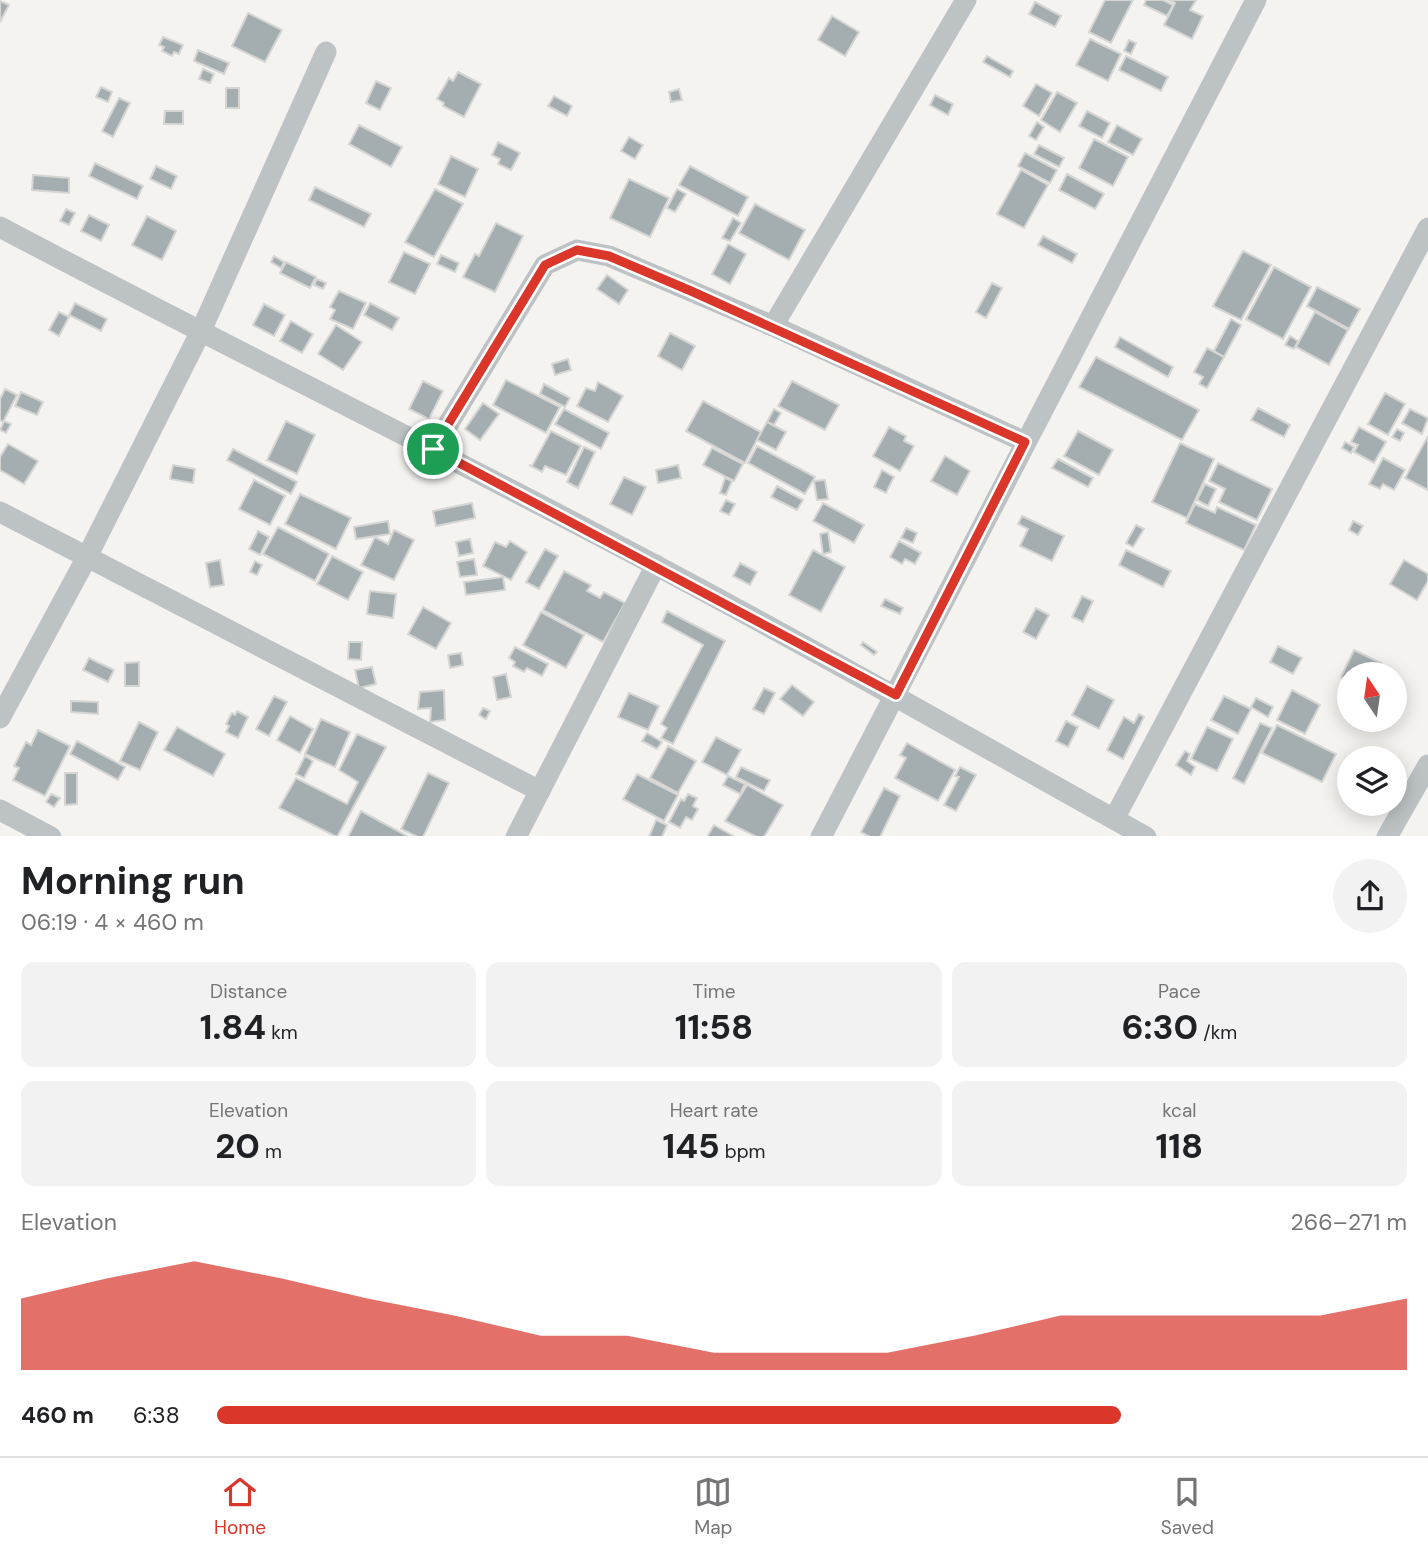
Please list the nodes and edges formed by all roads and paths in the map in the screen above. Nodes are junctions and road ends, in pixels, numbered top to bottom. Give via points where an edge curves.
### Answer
1 (966, 0) edge
2 (1256, 0) edge
3 (326, 52) dead end
4 (0, 226) edge
5 (1428, 228) edge
6 (773, 326) junction
7 (200, 333) junction
8 (1025, 442) junction
9 (433, 449) junction
10 (0, 512) edge
11 (87, 557) junction
12 (656, 565) junction
13 (896, 695) junction
14 (0, 718) edge
15 (1428, 765) edge
16 (540, 791) junction
17 (0, 810) edge
18 (1114, 818) junction
19 (51, 836) edge
20 (516, 836) edge
21 (821, 836) edge
22 (1146, 836) edge
23 (1387, 836) edge

1 - 6 street
2 - 8 street
3 - 7 street
4 - 7 street
5 - 18 street
6 - 8 street
6 - 9 street via 609,256 577,250 545,265
7 - 9 street
7 - 11 street
8 - 13 street
9 - 12 street
10 - 11 street
11 - 14 street
11 - 16 street
12 - 13 street
12 - 16 street
13 - 18 street
13 - 21 street
15 - 23 street
16 - 20 street
17 - 19 street
18 - 22 street

